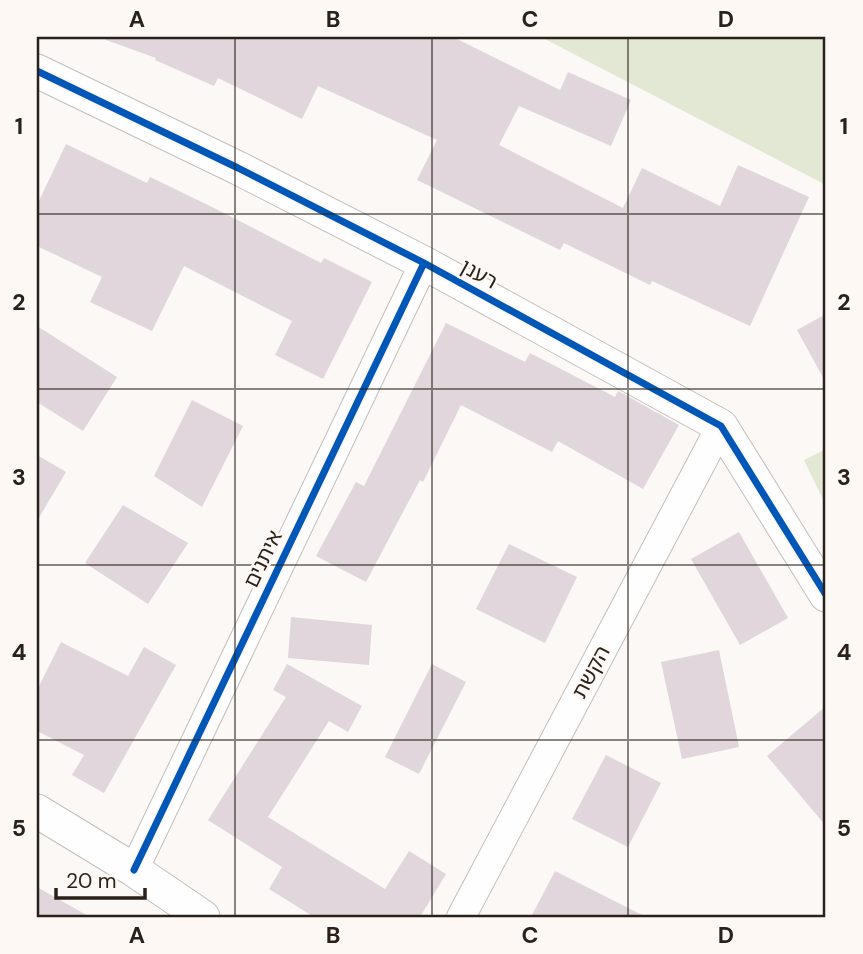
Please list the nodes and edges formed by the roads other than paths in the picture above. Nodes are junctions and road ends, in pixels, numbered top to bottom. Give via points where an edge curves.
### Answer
1 (39, 80) edge
2 (424, 264) junction
3 (721, 426) junction
4 (826, 595) edge
5 (37, 811) edge
6 (134, 870) junction
7 (203, 917) edge
8 (461, 917) edge

1 - 2 street, רענן via 239,168
2 - 3 street, רענן
2 - 6 street, איתנים
3 - 4 street, רענן
3 - 8 street, הקשת
5 - 6 street
6 - 7 street

